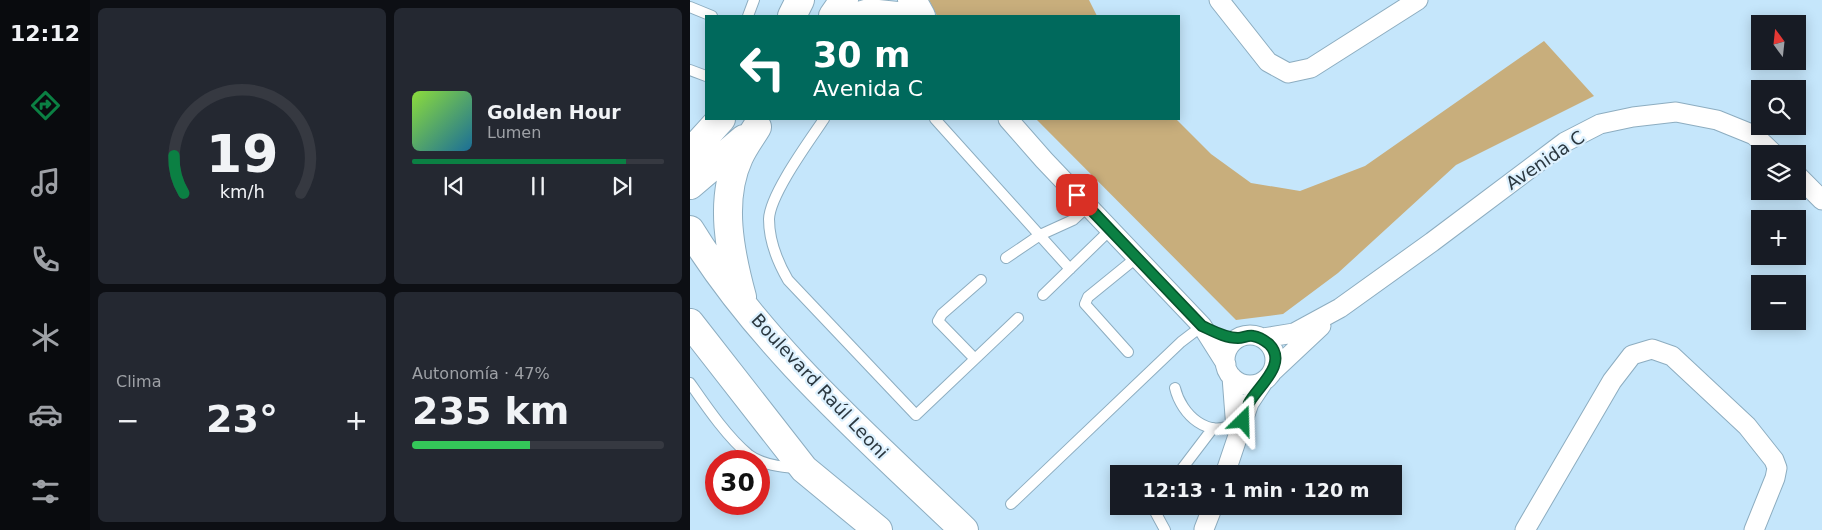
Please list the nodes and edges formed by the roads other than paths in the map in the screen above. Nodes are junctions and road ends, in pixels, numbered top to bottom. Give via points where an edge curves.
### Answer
1 (754, 0) edge
2 (800, 0) edge
3 (844, 0) edge
4 (899, 0) edge
5 (912, 0) edge
6 (1219, 0) edge
7 (1418, 0) edge
8 (690, 7) edge
9 (710, 15) edge
10 (748, 15) edge
11 (792, 15) edge
12 (834, 15) edge
13 (864, 15) edge
14 (882, 15) edge
15 (915, 15) edge
16 (920, 15) edge
17 (690, 70) edge
18 (705, 76) edge
19 (823, 120) edge
20 (936, 120) edge
21 (1009, 120) edge
22 (719, 121) edge
23 (760, 123) edge
24 (690, 127) edge
25 (1765, 145) edge
26 (690, 153) edge
27 (1806, 184) edge
28 (690, 185) edge
29 (1822, 200) edge
30 (1088, 206) junction
31 (690, 230) edge
32 (1110, 230) junction
33 (1040, 235) junction
34 (1006, 258) dead end
35 (1136, 258) junction
36 (1070, 269) junction
37 (981, 280) dead end
38 (1043, 295) dead end
39 (745, 305) junction
40 (1340, 308) junction
41 (1018, 318) dead end
42 (690, 322) edge
43 (1202, 326) junction
44 (1239, 338) junction
45 (1263, 338) junction
46 (1128, 352) dead end
47 (975, 359) junction
48 (1229, 371) junction
49 (1268, 376) junction
50 (690, 383) edge
51 (1175, 388) dead end
52 (1213, 428) junction
53 (1236, 431) junction
54 (1185, 465) edge
55 (1227, 465) edge
56 (804, 469) junction
57 (1011, 504) dead end
58 (1157, 515) edge
59 (1208, 515) edge
60 (878, 530) edge
61 (964, 530) edge
62 (1165, 530) edge
63 (1200, 530) edge
64 (1525, 530) edge
65 (1754, 530) edge

1 - 10 lane
2 - 11 main road
3 - 12 main road
4 - 15 main road
5 - 16 main road
6 - 7 street via 1268,62 1288,73 1311,68
8 - 9 lane
13 - 14 main road
17 - 18 lane
19 - 47 lane via 797,158 769,217 776,257 788,280 916,415
20 - 33 lane
21 - 30 street, Avenida C
22 - 24 main road
22 - 26 main road
23 - 28 main road via 726,157
23 - 39 main road via 739,158 729,194 734,268
25 - 40 street, Avenida C via 1754,135 1717,120 1676,112 1600,124 1565,142
27 - 29 street
30 - 32 street, Avenida C
30 - 33 lane via 1073,220
31 - 39 main road, Boulevard Raúl Leoni
32 - 35 street, Avenida C
32 - 36 lane
33 - 34 lane
33 - 36 lane
35 - 43 street, Avenida C
35 - 46 lane via 1088,297 1085,304
36 - 38 lane
37 - 47 lane via 938,321
39 - 61 main road, Boulevard Raúl Leoni via 833,405
40 - 45 street, Avenida C via 1294,333
40 - 49 street, Avenida C
41 - 47 lane
42 - 56 main road
43 - 44 street, Avenida C
43 - 48 street, Avenida C
43 - 57 lane via 1181,342
44 - 45 street, Avenida C via 1251,335
44 - 48 street, Avenida C via 1227,352
45 - 49 street via 1272,347 1276,358
48 - 49 street via 1247,385
48 - 53 street, Avenida C
49 - 53 street, Avenida C
50 - 56 lane via 716,419 750,455 777,466
51 - 52 lane via 1178,400 1191,417
52 - 53 lane
52 - 54 lane
53 - 55 street, Avenida C
56 - 60 main road
58 - 62 lane
59 - 63 street
64 - 65 street via 1612,381 1632,355 1652,349 1672,356 1747,426 1774,460 1778,468

